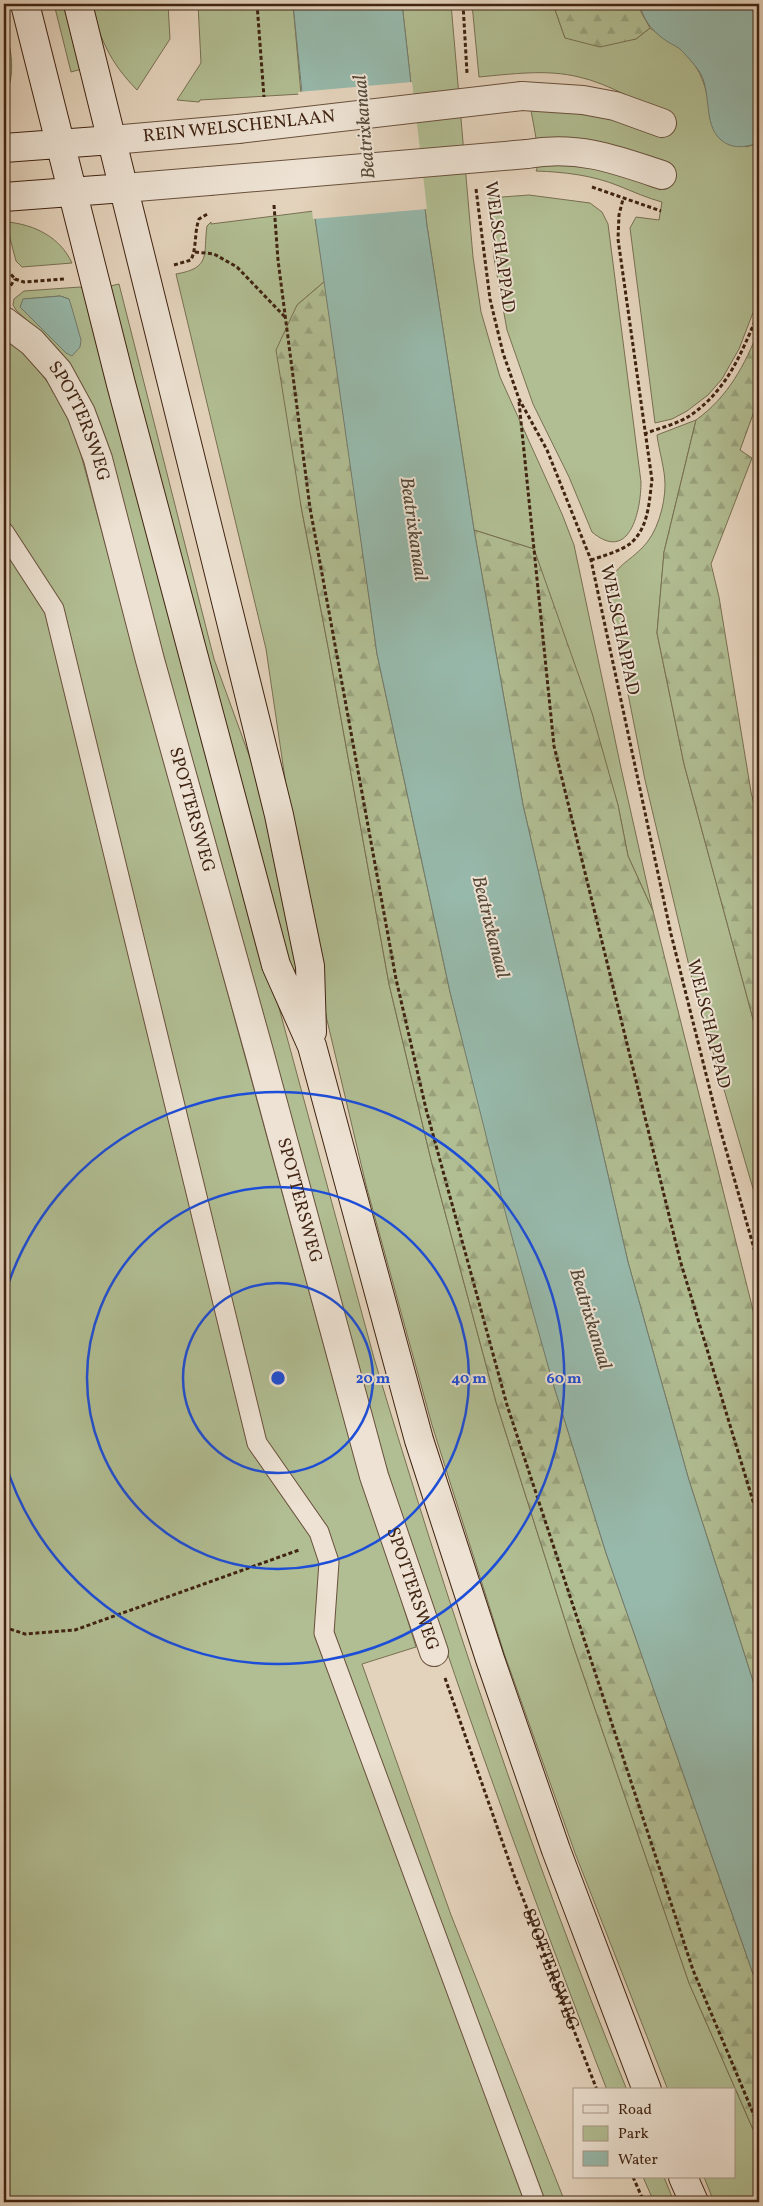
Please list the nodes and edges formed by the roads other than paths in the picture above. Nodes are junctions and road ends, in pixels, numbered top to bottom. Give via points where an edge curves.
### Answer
1 (25, 4) edge
2 (78, 4) edge
3 (662, 123) dead end
4 (112, 140) junction
5 (61, 143) junction
6 (4, 148) edge
7 (662, 175) dead end
8 (124, 188) junction
9 (72, 192) junction
10 (4, 198) edge
11 (4, 321) edge
12 (4, 532) edge
13 (312, 1046) junction
14 (434, 1652) road end
15 (646, 2088) edge
16 (683, 2178) edge
17 (536, 2202) edge
18 (694, 2202) edge

1 - 5 main road
2 - 4 main road
3 - 4 main road, REIN WELSCHENLAAN, bridge via 615,106 522,96
4 - 5 main road, REIN WELSCHENLAAN
4 - 8 main road
5 - 6 main road, REIN WELSCHENLAAN
5 - 9 main road
7 - 8 main road, bridge via 622,161 552,150
8 - 9 main road
8 - 13 main road via 279,815 310,966
9 - 10 main road
9 - 13 main road via 120,384 276,965
11 - 14 main road, SPOTTERSWEG via 32,342 58,371 82,413 98,459 374,1476
12 - 17 lane via 54,609 258,1442 320,1532 329,1562 324,1632
13 - 15 main road via 422,1450 556,1850
16 - 18 main road

